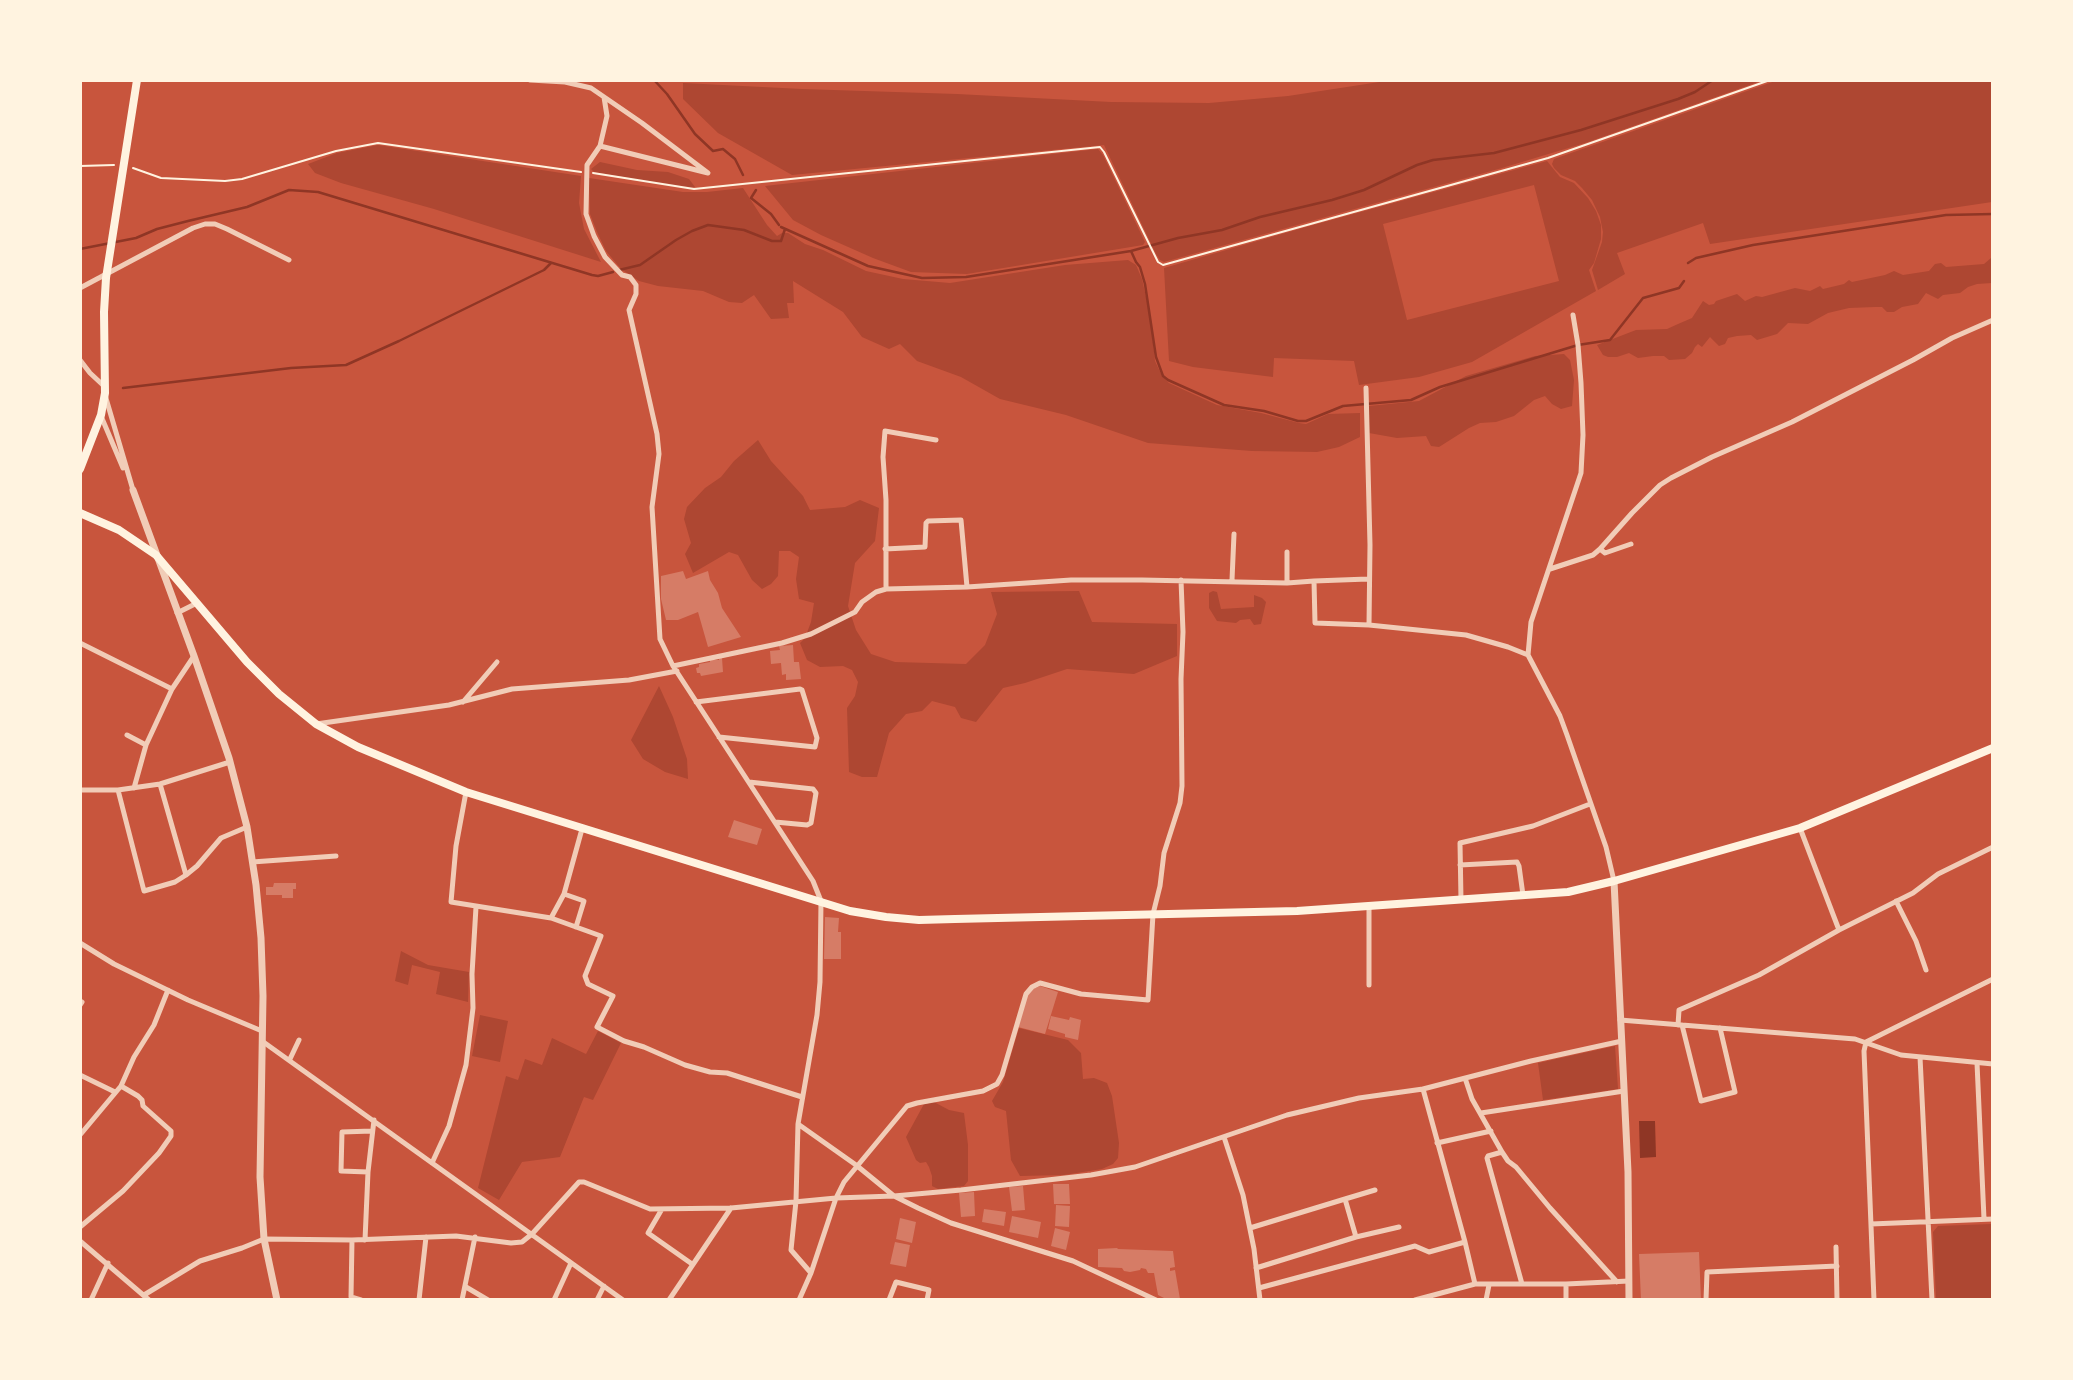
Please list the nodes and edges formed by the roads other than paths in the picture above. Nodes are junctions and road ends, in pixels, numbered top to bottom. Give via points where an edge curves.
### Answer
1 (137, 80) edge
2 (530, 80) edge
3 (604, 97) junction
4 (600, 146) junction
5 (289, 260) dead end
6 (80, 288) edge
7 (1573, 315) dead end
8 (1993, 320) edge
9 (80, 359) edge
10 (1366, 388) dead end
11 (104, 389) junction
12 (100, 415) junction
13 (936, 440) dead end
14 (80, 468) edge
15 (133, 490) junction
16 (80, 513) edge
17 (1234, 534) dead end
18 (1631, 544) dead end
19 (885, 549) junction
20 (1600, 550) junction
21 (1287, 552) dead end
22 (156, 555) junction
23 (1550, 569) junction
24 (1368, 579) junction
25 (1181, 580) junction
26 (1233, 580) junction
27 (1314, 581) junction
28 (1286, 583) junction
29 (967, 587) junction
30 (886, 589) junction
31 (197, 603) junction
32 (177, 613) junction
33 (1369, 625) junction
34 (80, 643) edge
35 (1528, 655) junction
36 (194, 656) junction
37 (497, 662) dead end
38 (675, 668) junction
39 (172, 689) junction
40 (463, 702) junction
41 (696, 702) junction
42 (316, 724) junction
43 (127, 735) dead end
44 (719, 737) junction
45 (146, 745) junction
46 (1993, 748) edge
47 (230, 762) junction
48 (749, 782) junction
49 (160, 784) junction
50 (134, 788) junction
51 (80, 790) edge
52 (118, 790) junction
53 (466, 792) junction
54 (1590, 804) junction
55 (775, 822) junction
56 (247, 827) junction
57 (1800, 828) junction
58 (582, 829) junction
59 (1993, 847) edge
60 (336, 856) dead end
61 (252, 862) junction
62 (1460, 864) junction
63 (186, 875) junction
64 (1614, 881) junction
65 (564, 894) junction
66 (1523, 895) junction
67 (1461, 900) junction
68 (821, 901) junction
69 (1896, 901) junction
70 (476, 907) junction
71 (1369, 907) junction
72 (1153, 914) junction
73 (551, 918) junction
74 (576, 927) junction
75 (1839, 930) junction
76 (80, 943) edge
77 (1926, 970) dead end
78 (1993, 979) edge
79 (1369, 985) dead end
80 (168, 990) junction
81 (1620, 1020) junction
82 (1680, 1025) junction
83 (1720, 1028) junction
84 (261, 1031) junction
85 (299, 1040) dead end
86 (262, 1041) junction
87 (1622, 1041) junction
88 (1866, 1042) junction
89 (1920, 1057) junction
90 (290, 1059) junction
91 (1977, 1063) junction
92 (1993, 1064) edge
93 (80, 1075) edge
94 (1465, 1078) junction
95 (121, 1086) junction
96 (1423, 1089) junction
97 (1624, 1091) junction
98 (116, 1092) junction
99 (802, 1097) junction
100 (1480, 1114) junction
101 (374, 1120) junction
102 (799, 1124) junction
103 (372, 1130) junction
104 (1491, 1131) junction
105 (80, 1135) edge
106 (1224, 1137) junction
107 (1437, 1143) junction
108 (1502, 1152) junction
109 (432, 1163) junction
110 (856, 1165) junction
111 (368, 1172) junction
112 (1375, 1190) dead end
113 (894, 1196) junction
114 (836, 1198) junction
115 (1345, 1199) junction
116 (796, 1201) junction
117 (732, 1208) junction
118 (662, 1209) junction
119 (1984, 1219) junction
120 (1993, 1219) edge
121 (1928, 1221) junction
122 (1871, 1224) junction
123 (80, 1227) edge
124 (1399, 1227) dead end
125 (1250, 1228) junction
126 (532, 1234) junction
127 (426, 1237) junction
128 (475, 1237) junction
129 (1356, 1237) junction
130 (264, 1239) junction
131 (352, 1240) junction
132 (365, 1240) junction
133 (80, 1241) edge
134 (1465, 1242) junction
135 (1836, 1247) dead end
136 (107, 1263) junction
137 (571, 1263) junction
138 (692, 1264) junction
139 (1837, 1266) junction
140 (1256, 1268) junction
141 (811, 1273) junction
142 (1629, 1281) junction
143 (1617, 1282) junction
144 (1475, 1284) junction
145 (1522, 1284) junction
146 (1566, 1284) junction
147 (1489, 1285) junction
148 (604, 1286) junction
149 (466, 1287) junction
150 (1259, 1289) junction
151 (146, 1297) edge
152 (1435, 1297) edge
153 (91, 1300) edge
154 (277, 1300) edge
155 (361, 1300) edge
156 (419, 1300) edge
157 (462, 1300) edge
158 (488, 1300) edge
159 (554, 1300) edge
160 (597, 1300) edge
161 (623, 1300) edge
162 (669, 1300) edge
163 (799, 1300) edge
164 (889, 1300) edge
165 (927, 1300) edge
166 (1156, 1300) edge
167 (1260, 1300) edge
168 (1415, 1300) edge
169 (1486, 1300) edge
170 (1566, 1300) edge
171 (1629, 1300) edge
172 (1706, 1300) edge
173 (1838, 1300) edge
174 (1874, 1300) edge
175 (1932, 1300) edge

1 - 11 main road via 108,269
2 - 3 street via 565,82 591,88
3 - 4 street via 607,116
3 - 4 street via 708,173
4 - 38 street via 586,172 586,214 605,257 636,285 629,310 659,454 652,507 660,639
5 - 6 street via 227,229 205,224
7 - 23 street via 1583,460
8 - 20 street via 1671,478
9 - 11 street
10 - 24 street
11 - 12 main road
11 - 15 street
12 - 14 main road
12 - 15 street
13 - 19 street via 885,431
15 - 22 street
16 - 22 main road via 120,530
17 - 26 street
18 - 20 street via 1605,553
19 - 29 street via 925,547 928,521 961,520
19 - 30 street
20 - 23 street
21 - 28 street
22 - 31 main road
22 - 32 street
23 - 35 street via 1531,622
24 - 27 street
24 - 33 street
25 - 26 street
25 - 29 street via 1071,580
25 - 72 street via 1182,786
26 - 28 street
27 - 28 street
27 - 33 street via 1315,623
29 - 30 street
30 - 38 street via 876,592 855,612 811,634
31 - 32 street
31 - 42 main road via 262,678
32 - 36 street
33 - 35 street via 1466,635
34 - 39 street
35 - 54 street via 1560,716
36 - 39 street
36 - 47 street
37 - 40 street
38 - 40 street via 629,680 512,689
38 - 41 street
39 - 45 street
40 - 42 street
41 - 44 street
41 - 44 street via 800,689 817,738 815,747
42 - 53 main road via 358,747
43 - 45 street
44 - 48 street
45 - 50 street
46 - 57 main road
47 - 49 street
47 - 56 street
48 - 55 street
48 - 55 street via 816,793 811,823
49 - 50 street
49 - 63 street
50 - 52 street
51 - 52 street
52 - 63 street via 144,891
53 - 58 main road
53 - 70 street via 451,902
54 - 62 street via 1533,826 1460,843
54 - 64 street
55 - 68 street
56 - 61 street
56 - 63 street via 221,838
57 - 64 main road
57 - 75 street
58 - 65 street
58 - 68 main road
59 - 69 street
60 - 61 street
61 - 84 street via 261,938
62 - 66 street via 1517,862
62 - 67 street
64 - 66 main road via 1568,892
64 - 81 street
65 - 73 street
65 - 74 street via 584,901
66 - 67 main road
67 - 71 main road
68 - 72 main road via 850,911 919,920
68 - 99 street via 820,982
69 - 75 street
69 - 77 street
70 - 73 street
70 - 109 street via 466,1065 443,1144
71 - 72 main road
71 - 79 street
72 - 110 street via 1148,1000 1081,994 1040,984 1032,987 997,1084 907,1106
73 - 74 street
74 - 99 street via 601,936 585,976 588,984 613,996 597,1027 685,1065
75 - 82 street via 1759,975 1679,1010
76 - 80 street
78 - 88 street
80 - 84 street
80 - 95 street
81 - 82 street
81 - 87 street
82 - 83 street
82 - 83 street via 1701,1101 1735,1092
83 - 88 street
84 - 86 street
85 - 90 street
86 - 90 street
86 - 130 street
87 - 94 street
87 - 97 street
88 - 89 street
88 - 122 street
89 - 91 street
89 - 121 street
90 - 101 street
91 - 92 street
91 - 119 street
93 - 98 street
94 - 96 street
94 - 100 street
95 - 98 street
95 - 123 street via 138,1096 171,1136 123,1191
96 - 106 street via 1287,1115
96 - 107 street
97 - 100 street
97 - 142 street
98 - 105 street
99 - 102 street
100 - 104 street
101 - 103 street
101 - 109 street
102 - 110 street
102 - 116 street
103 - 111 street
103 - 111 street via 342,1132 340,1170
104 - 107 street
104 - 108 street
106 - 113 street via 1124,1170
106 - 125 street
107 - 134 street
108 - 143 street
108 - 145 street via 1488,1158
109 - 126 street
110 - 113 street
110 - 114 street
111 - 132 street
112 - 115 street
113 - 114 street
113 - 166 street via 951,1223 1073,1261
114 - 116 street
114 - 141 street
115 - 125 street
115 - 129 street
116 - 117 street
116 - 141 street via 791,1250
117 - 118 street
117 - 138 street
118 - 126 street via 650,1209 579,1182
118 - 138 street via 648,1233
119 - 120 street
119 - 121 street
121 - 122 street
121 - 175 street
122 - 174 street
124 - 129 street
125 - 140 street
126 - 128 street via 511,1243
126 - 137 street
127 - 128 street
127 - 132 street
127 - 156 street
128 - 149 street
129 - 140 street
130 - 131 street
130 - 151 street via 200,1261
130 - 154 street
131 - 132 street
131 - 155 street via 351,1297
133 - 136 street
134 - 144 street
134 - 150 street via 1429,1252 1415,1246
135 - 139 street
136 - 151 street
136 - 153 street
137 - 148 street
137 - 159 street
138 - 162 street
139 - 172 street via 1707,1272
139 - 173 street
140 - 150 street
141 - 163 street
142 - 143 street
142 - 171 street
143 - 146 street
144 - 147 street
144 - 152 street
145 - 146 street
145 - 147 street
146 - 170 street
147 - 169 street
148 - 160 street
148 - 161 street
149 - 157 street
149 - 158 street
150 - 167 street
152 - 168 street
164 - 165 street via 896,1282 929,1290

